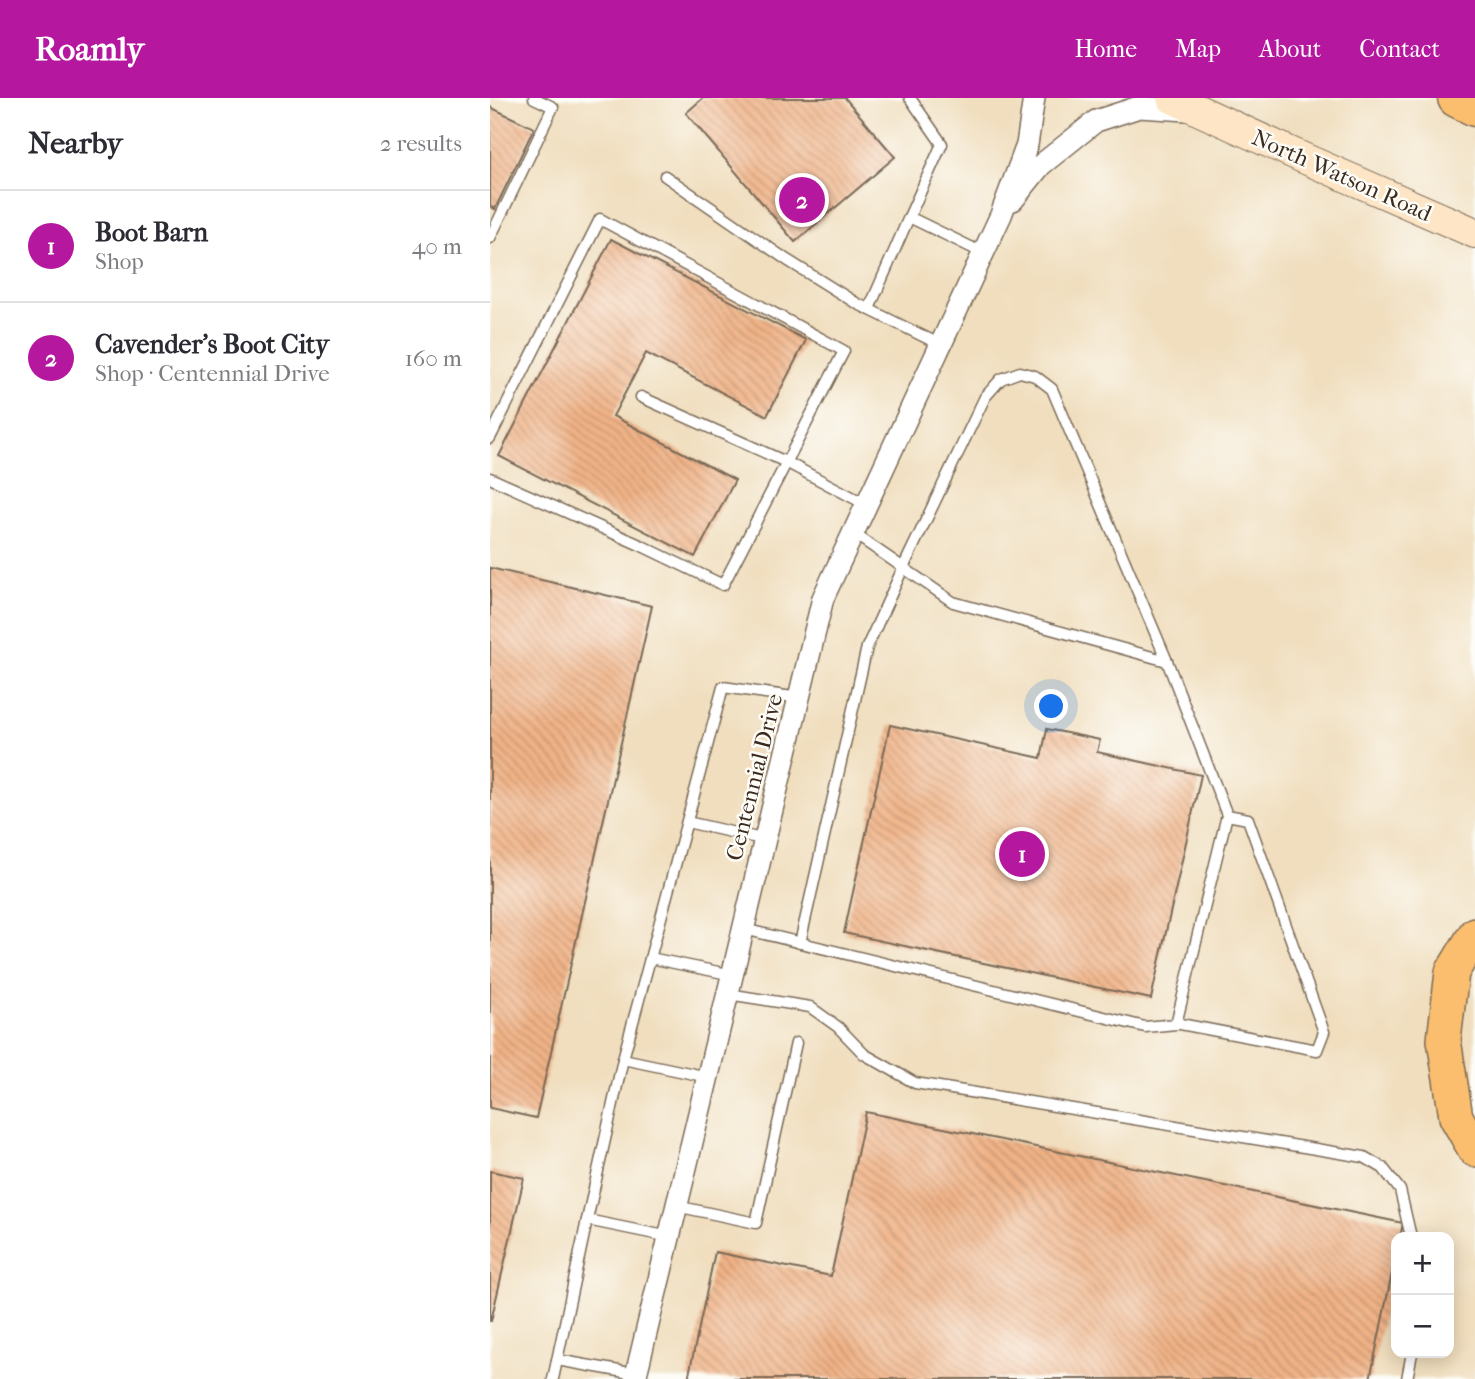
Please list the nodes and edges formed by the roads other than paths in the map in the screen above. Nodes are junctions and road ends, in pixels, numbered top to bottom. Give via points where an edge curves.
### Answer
1 (534, 98) edge
2 (910, 98) edge
3 (1034, 98) edge
4 (1172, 98) edge
5 (1458, 98) edge
6 (1475, 107) edge
7 (1199, 111) junction
8 (665, 176) dead end
9 (1001, 215) junction
10 (909, 217) junction
11 (1475, 233) edge
12 (490, 238) edge
13 (984, 253) junction
14 (869, 309) junction
15 (941, 345) junction
16 (641, 397) dead end
17 (490, 438) edge
18 (786, 463) junction
19 (490, 478) edge
20 (867, 505) junction
21 (853, 533) junction
22 (903, 568) junction
23 (1167, 662) junction
24 (800, 698) junction
25 (1227, 814) junction
26 (687, 822) junction
27 (766, 840) junction
28 (744, 929) junction
29 (1475, 934) edge
30 (800, 943) junction
31 (650, 958) junction
32 (731, 984) junction
33 (1175, 1024) junction
34 (796, 1043) dead end
35 (623, 1059) junction
36 (708, 1077) junction
37 (1475, 1150) edge
38 (676, 1206) junction
39 (587, 1220) junction
40 (1410, 1232) edge
41 (670, 1237) junction
42 (1411, 1358) edge
43 (557, 1360) junction
44 (636, 1377) edge
45 (553, 1379) edge
46 (1407, 1379) edge

1 - 12 lane via 553,107
2 - 10 lane via 942,145
3 - 9 street, Centennial Drive via 1027,145
4 - 7 main road, North Watson Road
5 - 6 highway
7 - 9 street, Centennial Drive via 1139,107 1096,121 1041,165
7 - 11 main road, North Watson Road
8 - 14 lane via 787,260
9 - 13 street, Centennial Drive
10 - 13 lane
10 - 14 lane
13 - 15 street, Centennial Drive
14 - 15 lane
15 - 20 street, Centennial Drive
16 - 18 lane
17 - 18 lane via 600,219 844,352
18 - 19 lane via 723,585
18 - 20 lane
20 - 21 street, Centennial Drive
21 - 22 lane
21 - 24 street, Centennial Drive via 823,598
22 - 23 lane via 953,602
22 - 23 lane via 985,397 1001,379 1020,372 1035,376 1052,389
22 - 30 lane via 867,647
23 - 25 lane
24 - 26 lane via 723,687
24 - 27 street, Centennial Drive
25 - 33 lane
25 - 33 lane via 1248,818 1324,1032 1317,1050
26 - 27 lane
26 - 31 lane
27 - 28 street, Centennial Drive
28 - 30 lane
28 - 32 street, Centennial Drive
29 - 37 main road via 1452,972 1444,1040 1456,1117
30 - 33 lane via 1145,1027
31 - 32 lane
31 - 35 lane
32 - 36 street, Centennial Drive
32 - 40 lane via 810,1007 864,1054 915,1083 1364,1157 1383,1168 1400,1189
34 - 38 lane via 756,1223
35 - 36 lane
35 - 39 lane
36 - 38 street, Centennial Drive
38 - 41 street, Centennial Drive
39 - 41 lane
39 - 43 lane
41 - 44 street, Centennial Drive
42 - 46 lane
43 - 44 lane
43 - 45 lane

